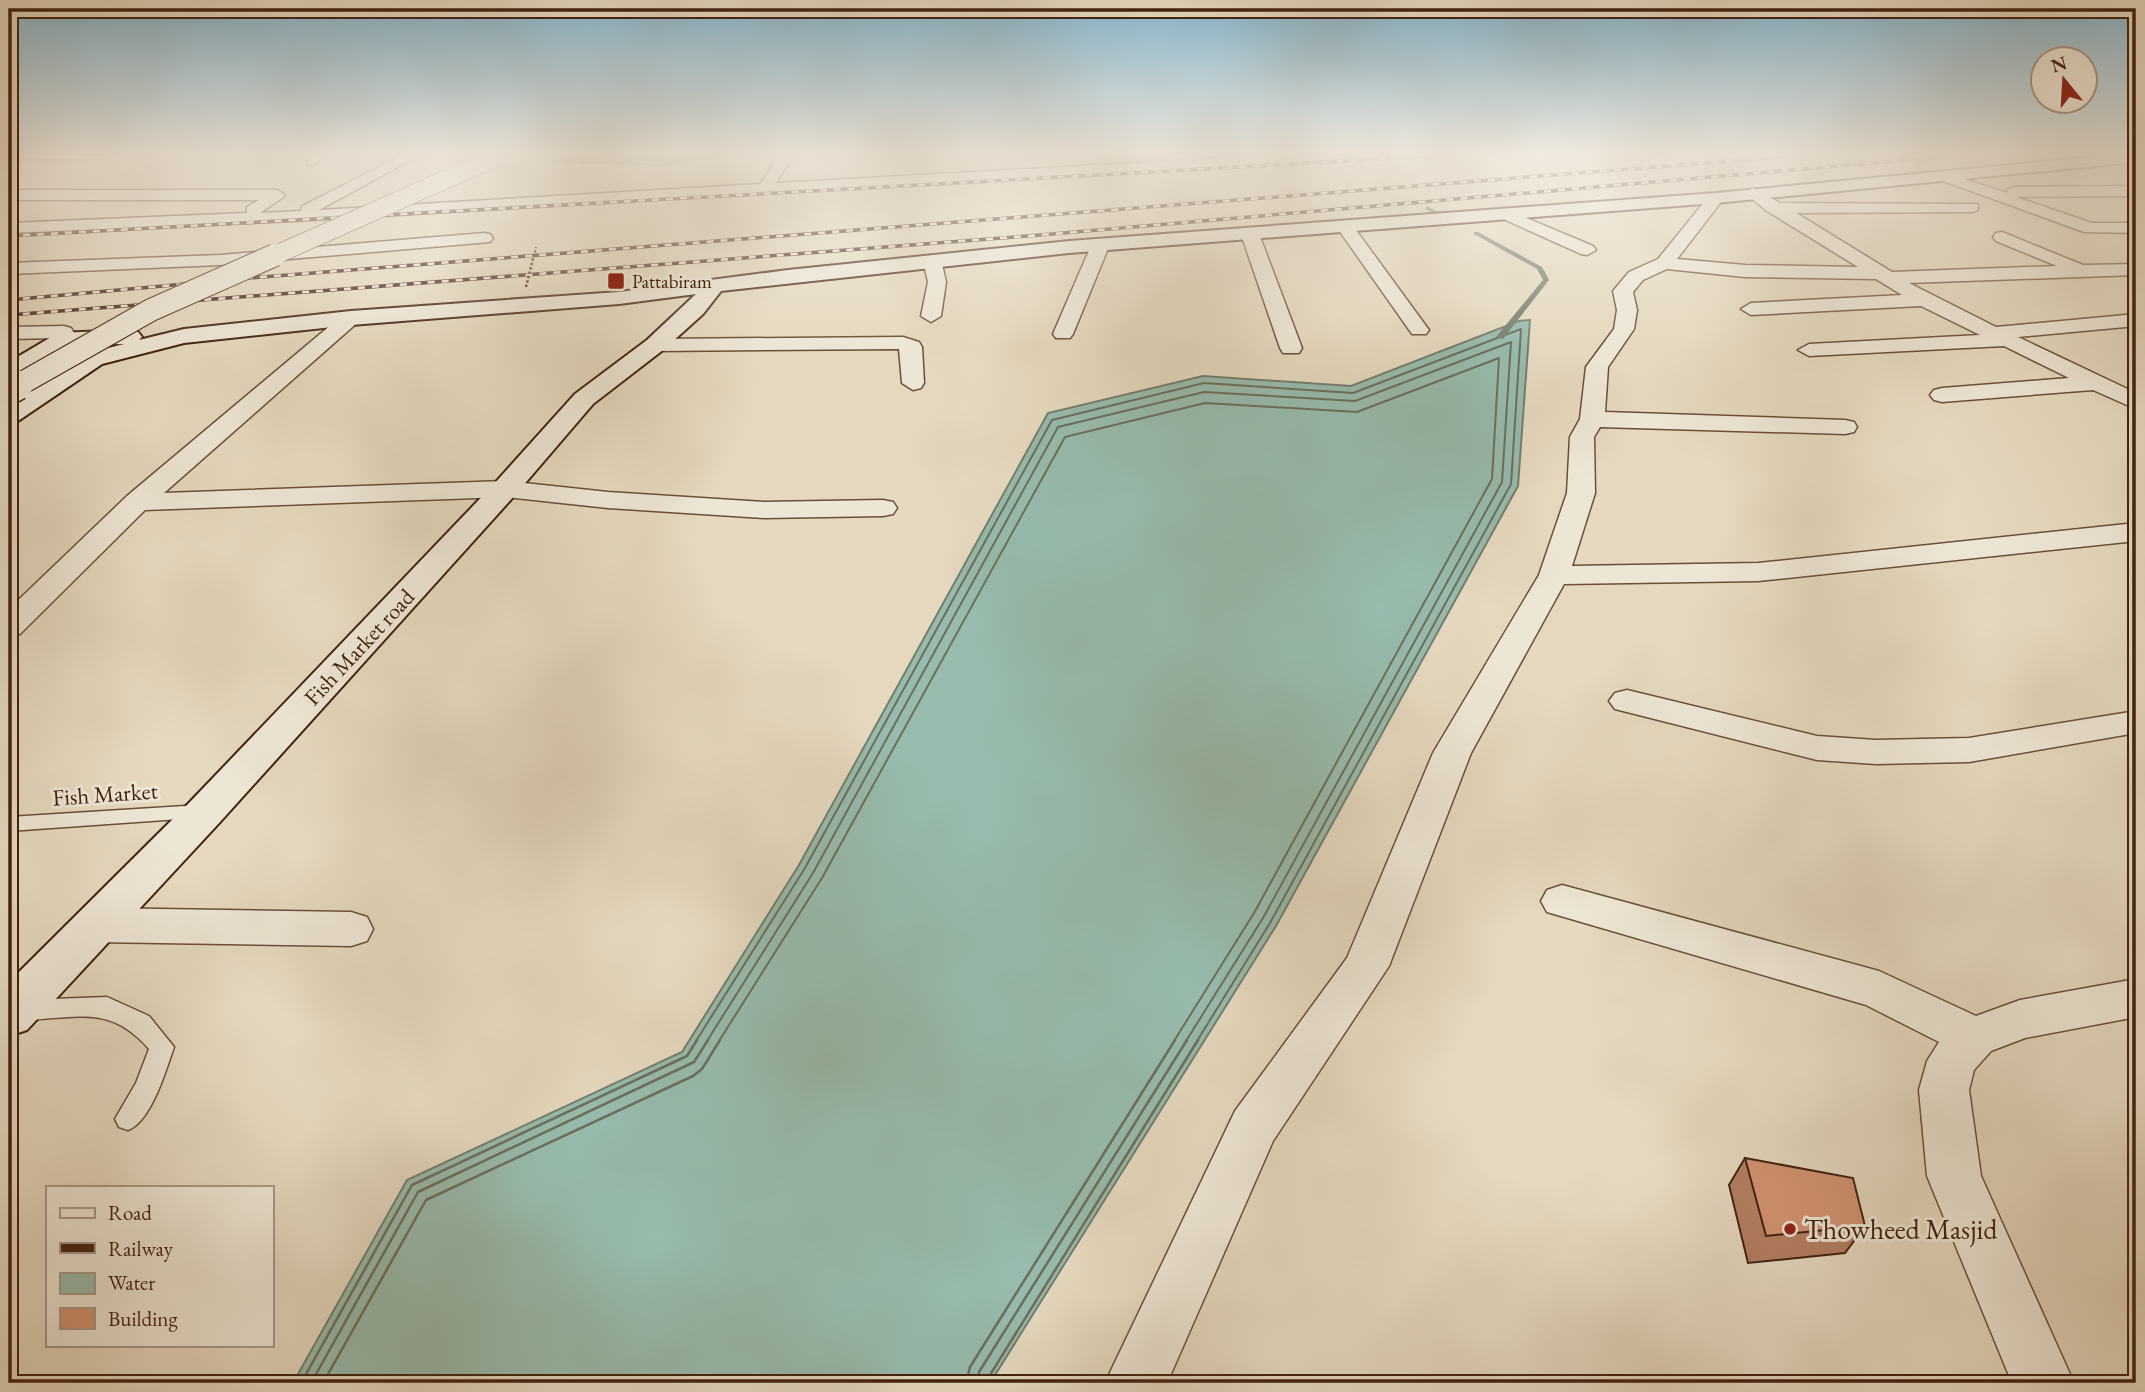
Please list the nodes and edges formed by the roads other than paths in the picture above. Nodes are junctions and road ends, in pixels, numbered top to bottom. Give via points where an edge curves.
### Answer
1 (195, 220) edge
2 (354, 220) edge
3 (1425, 220) edge
4 (1519, 220) edge
5 (1698, 220) edge
6 (1792, 220) edge
7 (2067, 220) edge
8 (1344, 226) junction
9 (9, 228) edge
10 (2136, 228) edge
11 (1250, 234) junction
12 (2001, 237) dead end
13 (484, 238) dead end
14 (1100, 246) junction
15 (1587, 250) dead end
16 (932, 260) junction
17 (1664, 263) junction
18 (9, 269) edge
19 (2136, 269) edge
20 (2085, 271) junction
21 (1882, 275) junction
22 (714, 286) junction
23 (1924, 300) junction
24 (1751, 309) dead end
25 (931, 316) dead end
26 (351, 318) junction
27 (2136, 320) edge
28 (1419, 330) dead end
29 (9, 333) edge
30 (1063, 334) dead end
31 (184, 335) junction
32 (2001, 336) junction
33 (66, 338) junction
34 (655, 345) junction
35 (1291, 348) dead end
36 (1809, 350) dead end
37 (9, 372) edge
38 (913, 383) dead end
39 (2101, 386) junction
40 (2136, 386) edge
41 (9, 390) edge
42 (1942, 395) dead end
43 (2136, 402) edge
44 (9, 415) edge
45 (1592, 419) junction
46 (1846, 427) dead end
47 (505, 489) junction
48 (137, 502) junction
49 (883, 508) dead end
50 (2136, 532) edge
51 (1554, 575) junction
52 (9, 627) edge
53 (1627, 701) dead end
54 (2136, 722) edge
55 (205, 812) junction
56 (9, 824) edge
57 (1562, 901) dead end
58 (96, 925) junction
59 (351, 929) dead end
60 (2136, 998) edge
61 (11, 1012) edge
62 (1974, 1037) junction
63 (128, 1119) dead end
64 (1136, 1383) edge
65 (2043, 1383) edge

1 - 9 street
2 - 41 street, bridge via 151,310
3 - 8 street
4 - 15 street
5 - 17 street
6 - 21 street
7 - 10 street via 2090,228
8 - 11 street
8 - 28 street
11 - 14 street
11 - 35 street
12 - 20 street
13 - 18 street via 220,260
14 - 16 street
14 - 30 street
16 - 22 street
16 - 25 street via 937,282
17 - 21 street via 1745,271
17 - 45 street via 1636,276 1623,290 1624,329 1597,367
19 - 20 street
20 - 21 street
21 - 23 street
22 - 26 street via 619,298
22 - 34 street, Fish Market road
23 - 24 street
23 - 32 street
26 - 31 street
26 - 48 street
27 - 32 street
29 - 33 street via 64,332
31 - 33 street
31 - 44 street via 93,359
32 - 36 street
32 - 39 street
33 - 37 street
34 - 38 street via 903,343 911,347
34 - 47 street, Fish Market road via 584,399
39 - 40 street
39 - 42 street
39 - 43 street
45 - 46 street
45 - 51 street via 1582,437 1581,493
47 - 48 street
47 - 49 street via 764,510
47 - 55 street, Fish Market road
48 - 52 street
50 - 51 street via 1758,572
51 - 64 street via 1452,753 1366,965 1253,1128
53 - 54 street via 1817,748 1876,752 1969,750
55 - 56 lane, Fish Market
55 - 58 street, Fish Market road
57 - 62 street via 1879,990
58 - 59 street
58 - 61 street, Fish Market road
60 - 62 street via 2020,1019
61 - 63 lane via 107,1007 141,1023 162,1047 148,1087
62 - 65 street via 1952,1061 1944,1090 1954,1176

